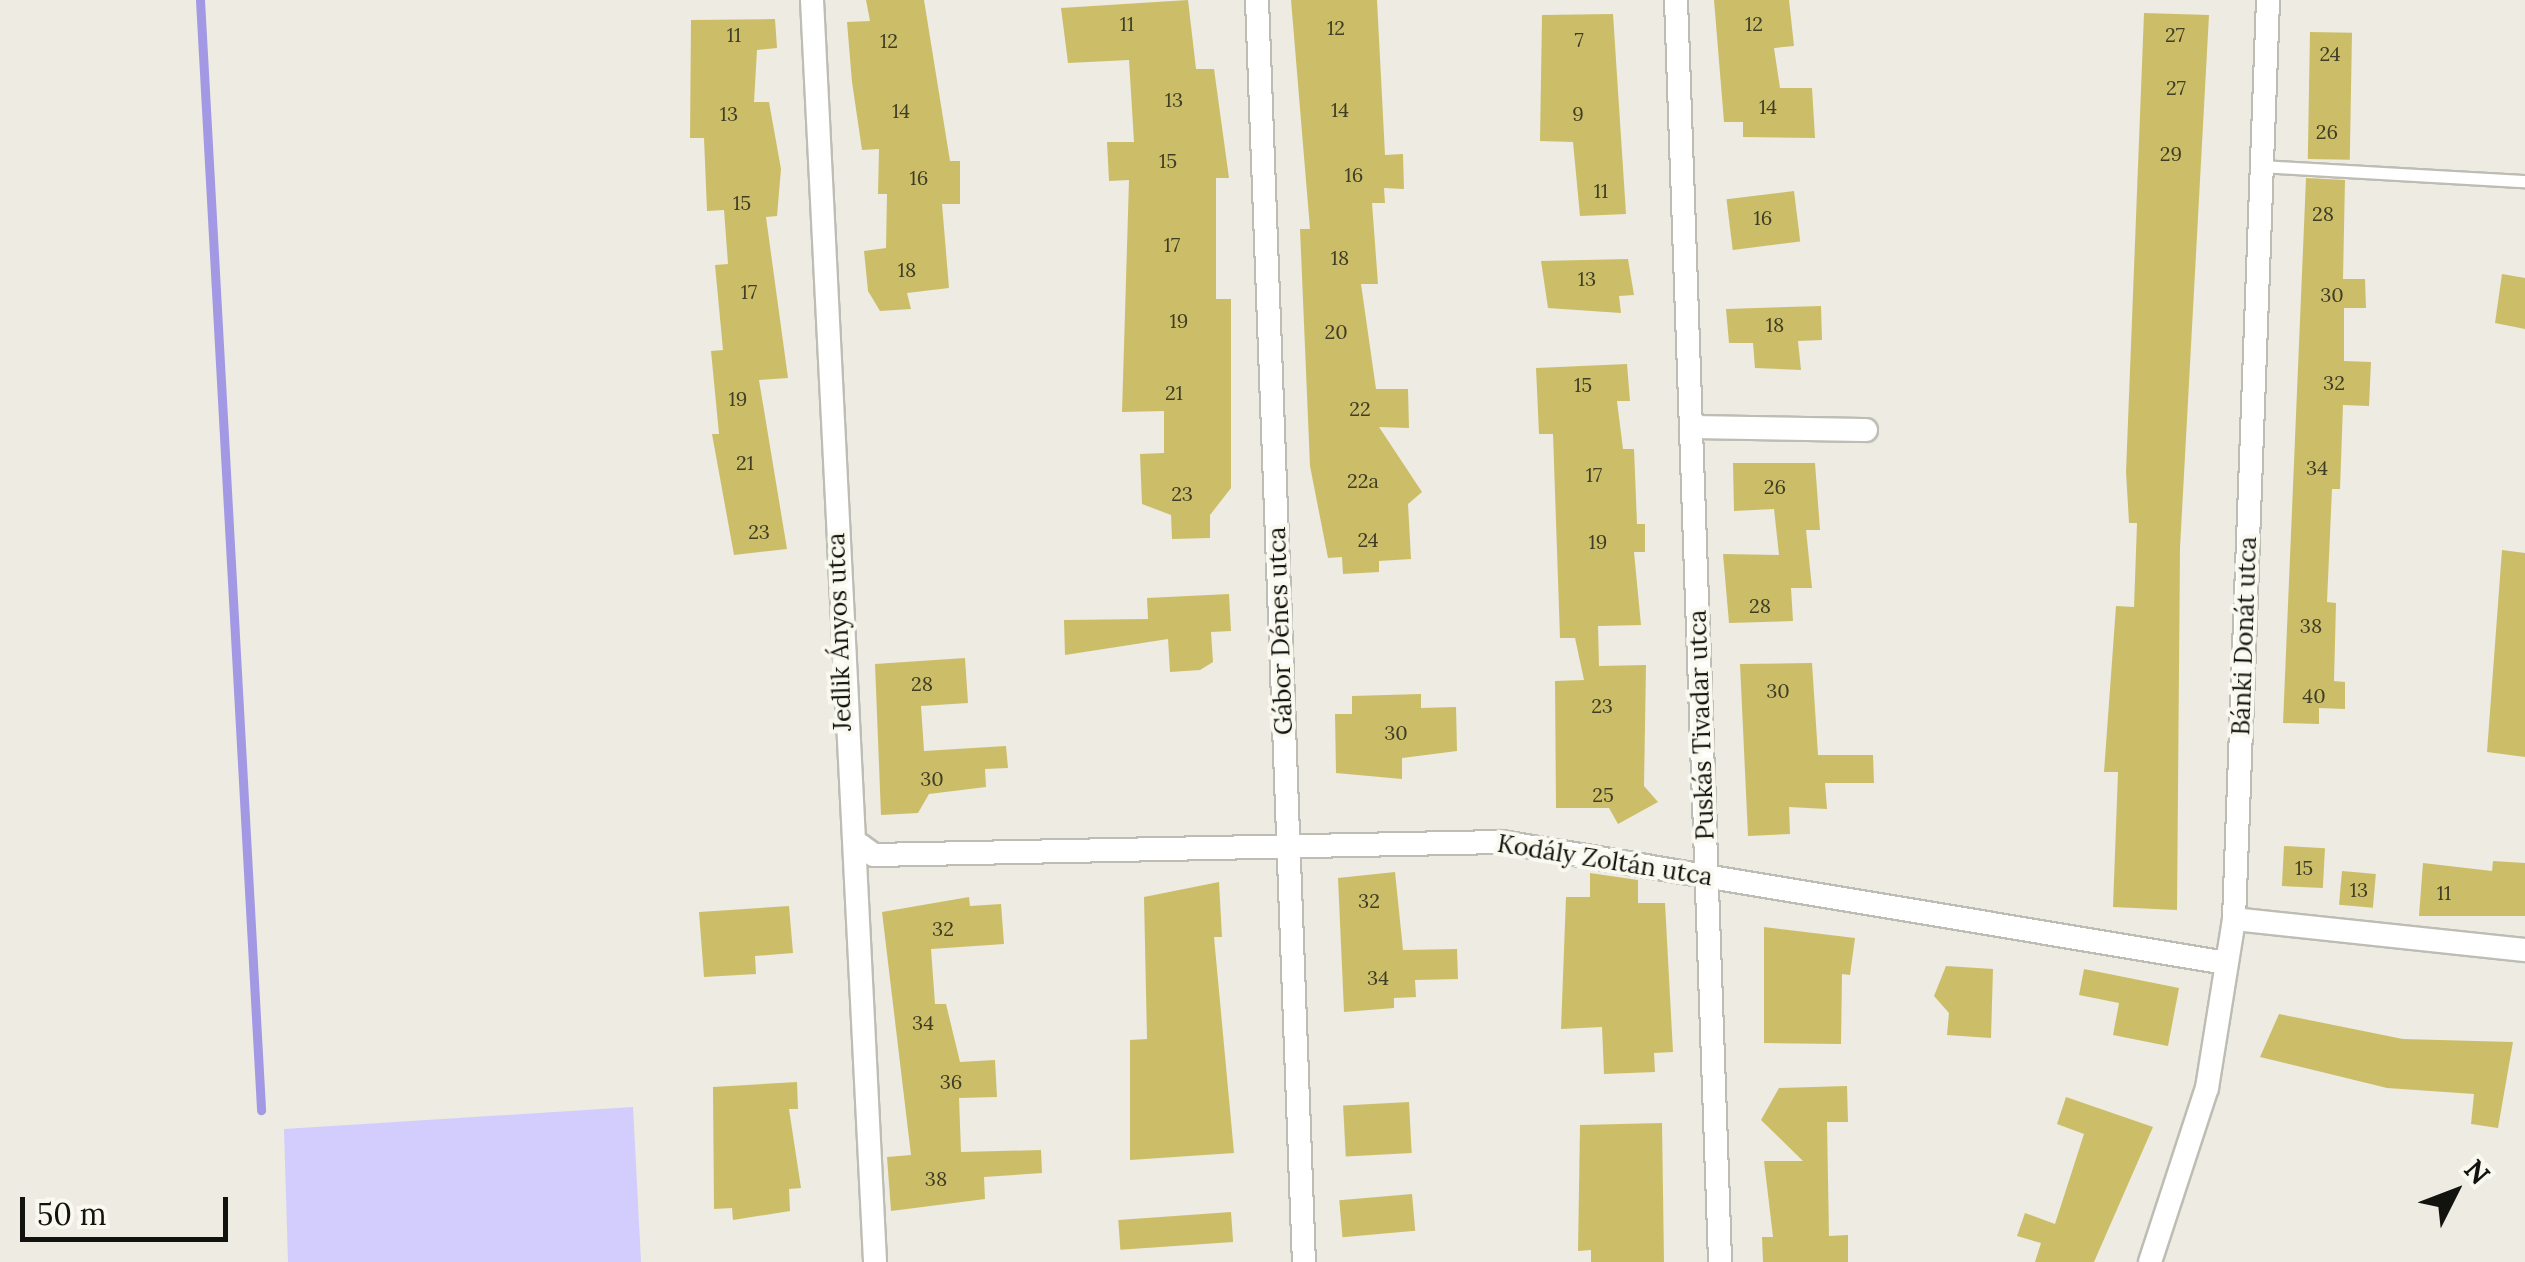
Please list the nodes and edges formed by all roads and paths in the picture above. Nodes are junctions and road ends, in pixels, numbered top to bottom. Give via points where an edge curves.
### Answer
1 (812, 0) edge
2 (1257, 0) edge
3 (1676, 0) edge
4 (2268, 0) edge
5 (2262, 166) junction
6 (2525, 180) edge
7 (1691, 427) junction
8 (1866, 430) dead end
9 (1288, 840) junction
10 (860, 845) junction
11 (1706, 874) junction
12 (2234, 919) junction
13 (2525, 950) edge
14 (2226, 962) junction
15 (875, 1262) edge
16 (1304, 1262) edge
17 (1720, 1262) edge
18 (2150, 1262) edge

1 - 10 street, Jedlik Ányos utca via 848,818
2 - 9 street, Gábor Dénes utca
3 - 7 street, Puskás Tivadar utca
4 - 5 street, Bánki Donát utca
5 - 6 lane
5 - 12 street, Bánki Donát utca
7 - 8 street
7 - 11 street, Puskás Tivadar utca
9 - 10 street, Kodály Zoltán utca via 874,855
9 - 11 street, Kodály Zoltán utca via 1502,842
9 - 16 street, Gábor Dénes utca
10 - 15 street, Jedlik Ányos utca
11 - 14 street, Kodály Zoltán utca
11 - 17 street, Puskás Tivadar utca
12 - 13 street
12 - 14 street, Bánki Donát utca
14 - 18 street, Bánki Donát utca via 2206,1088

